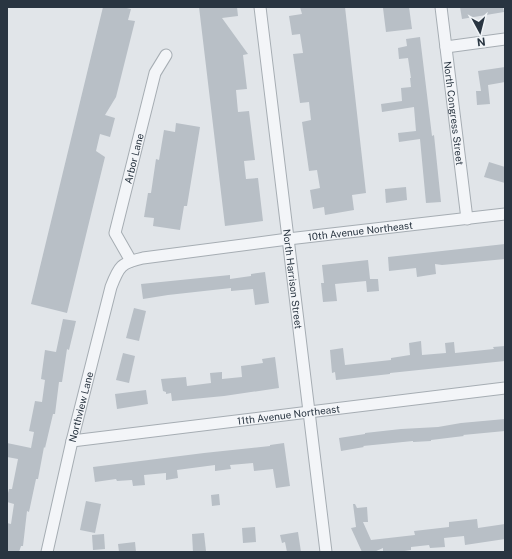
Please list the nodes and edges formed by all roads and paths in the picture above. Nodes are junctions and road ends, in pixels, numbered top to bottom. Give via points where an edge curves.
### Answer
1 (260, 7) edge
2 (441, 7) edge
3 (505, 39) edge
4 (446, 47) junction
5 (166, 55) dead end
6 (505, 214) edge
7 (467, 219) junction
8 (288, 240) junction
9 (126, 263) junction
10 (505, 388) edge
11 (309, 412) junction
12 (72, 441) junction
13 (47, 552) edge
14 (326, 552) edge

1 - 8 street, North Harrison Street
2 - 4 street, North Congress Street
3 - 4 street
4 - 7 street, North Congress Street
5 - 9 street, Arbor Lane via 155,73 115,233
6 - 7 street, 10th Avenue Northeast
7 - 8 street, 10th Avenue Northeast
8 - 9 street, 10th Avenue Northeast via 143,258
8 - 11 street, North Harrison Street
9 - 12 street, Northview Lane via 117,272 111,287
10 - 11 street, 11th Avenue Northeast
11 - 12 street, 11th Avenue Northeast
11 - 14 street, North Harrison Street
12 - 13 street, Northview Lane

